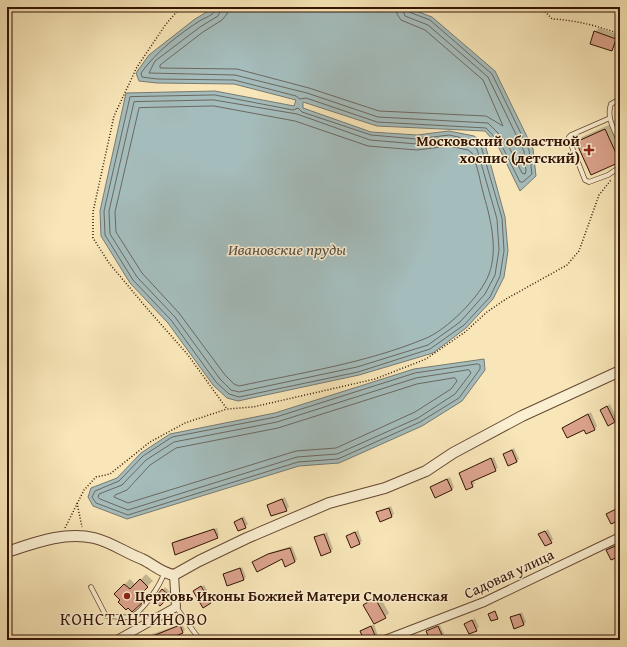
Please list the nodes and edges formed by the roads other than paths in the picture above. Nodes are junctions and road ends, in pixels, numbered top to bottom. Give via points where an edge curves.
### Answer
1 (620, 99) edge
2 (610, 118) junction
3 (620, 143) edge
4 (620, 167) edge
5 (620, 371) edge
6 (620, 537) edge
7 (7, 552) edge
8 (164, 573) junction
9 (174, 576) junction
10 (91, 587) dead end
11 (176, 607) junction
12 (117, 640) edge
13 (200, 640) edge
14 (385, 640) edge

1 - 2 lane via 611,104
2 - 3 lane
2 - 4 lane via 571,135 570,142 585,180 589,182
5 - 9 street via 522,416 453,453 426,471 385,488 329,503 246,538
6 - 14 street, Садовая улица via 484,602
7 - 8 street via 65,536 93,538 112,544 151,563
8 - 9 street
8 - 10 lane via 162,581 141,609 130,617 106,616
9 - 11 street
11 - 12 street
11 - 13 lane

